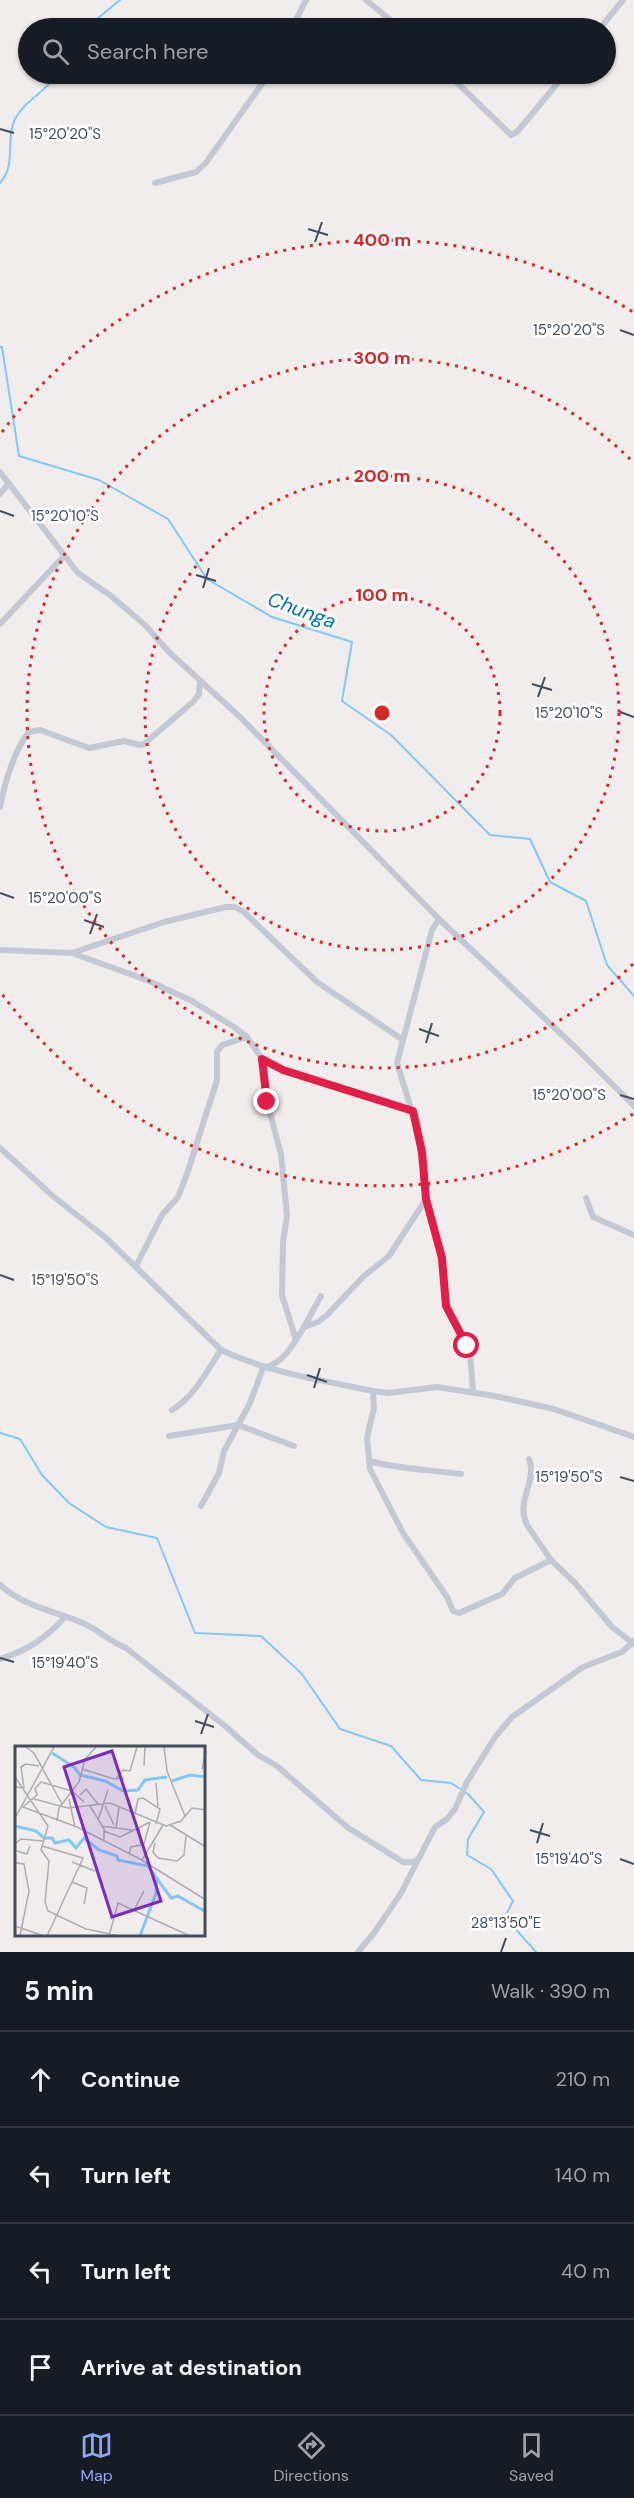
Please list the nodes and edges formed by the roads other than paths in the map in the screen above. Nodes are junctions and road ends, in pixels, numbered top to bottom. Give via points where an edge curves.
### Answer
1 (306, 0) edge
2 (366, 0) edge
3 (623, 0) edge
4 (297, 18) edge
5 (388, 18) edge
6 (608, 18) edge
7 (262, 84) edge
8 (458, 84) edge
9 (557, 84) edge
10 (155, 183) dead end
11 (0, 472) edge
12 (9, 483) junction
13 (0, 494) edge
14 (64, 556) junction
15 (0, 624) edge
16 (200, 681) junction
17 (0, 807) edge
18 (439, 919) junction
19 (0, 950) edge
20 (72, 953) junction
21 (247, 1037) junction
22 (403, 1040) junction
23 (262, 1059) junction
24 (634, 1106) edge
25 (413, 1111) junction
26 (0, 1148) edge
27 (586, 1198) dead end
28 (426, 1199) junction
29 (634, 1235) edge
30 (136, 1266) junction
31 (321, 1296) dead end
32 (304, 1327) junction
33 (297, 1341) junction
34 (221, 1350) junction
35 (263, 1368) junction
36 (373, 1391) junction
37 (473, 1392) junction
38 (172, 1410) dead end
39 (238, 1425) junction
40 (169, 1436) dead end
41 (634, 1437) edge
42 (294, 1446) dead end
43 (529, 1459) dead end
44 (369, 1461) junction
45 (461, 1474) dead end
46 (201, 1506) dead end
47 (551, 1560) junction
48 (0, 1586) edge
49 (65, 1617) junction
50 (634, 1643) edge
51 (0, 1659) edge
52 (418, 1859) junction
53 (358, 1952) edge

1 - 4 street
2 - 5 street
3 - 6 street
7 - 10 street via 205,164 196,172
8 - 9 street via 511,135
11 - 12 street
12 - 13 street
12 - 14 street
14 - 15 street
14 - 16 street via 78,573 145,626
16 - 17 street via 194,701 144,744 124,741 89,748 40,730 29,732 21,744
16 - 18 street
18 - 22 street via 432,930
18 - 24 street
19 - 20 street
20 - 21 street via 192,1001
20 - 22 street via 164,922 235,908 244,912 317,982
21 - 23 street
21 - 30 street via 222,1045 217,1052 217,1080 187,1174 178,1197 162,1215
22 - 25 street via 397,1063
23 - 25 street via 283,1070
23 - 33 street via 267,1102 281,1154 287,1215 282,1295
25 - 28 street
26 - 30 street
27 - 29 street via 593,1217
28 - 32 street via 388,1256 327,1315
28 - 37 street via 441,1251 446,1306 472,1361
30 - 34 street
31 - 32 street
32 - 33 street
33 - 35 street via 273,1366
34 - 35 street
34 - 38 street via 194,1391
35 - 36 street
35 - 39 street
36 - 37 street via 437,1387
36 - 44 street via 374,1408 367,1438
37 - 41 street via 554,1409
39 - 40 street
39 - 42 street
39 - 46 street
43 - 47 street via 524,1519
44 - 45 street
44 - 47 street via 403,1533 456,1613 502,1594 514,1578
47 - 50 street via 612,1627
48 - 49 street via 24,1602
49 - 51 street via 29,1649
49 - 52 street via 88,1625 126,1648 258,1755 277,1766 347,1827 403,1862
50 - 52 street via 584,1667 512,1717 495,1737 455,1809 435,1827
52 - 53 street via 392,1906

